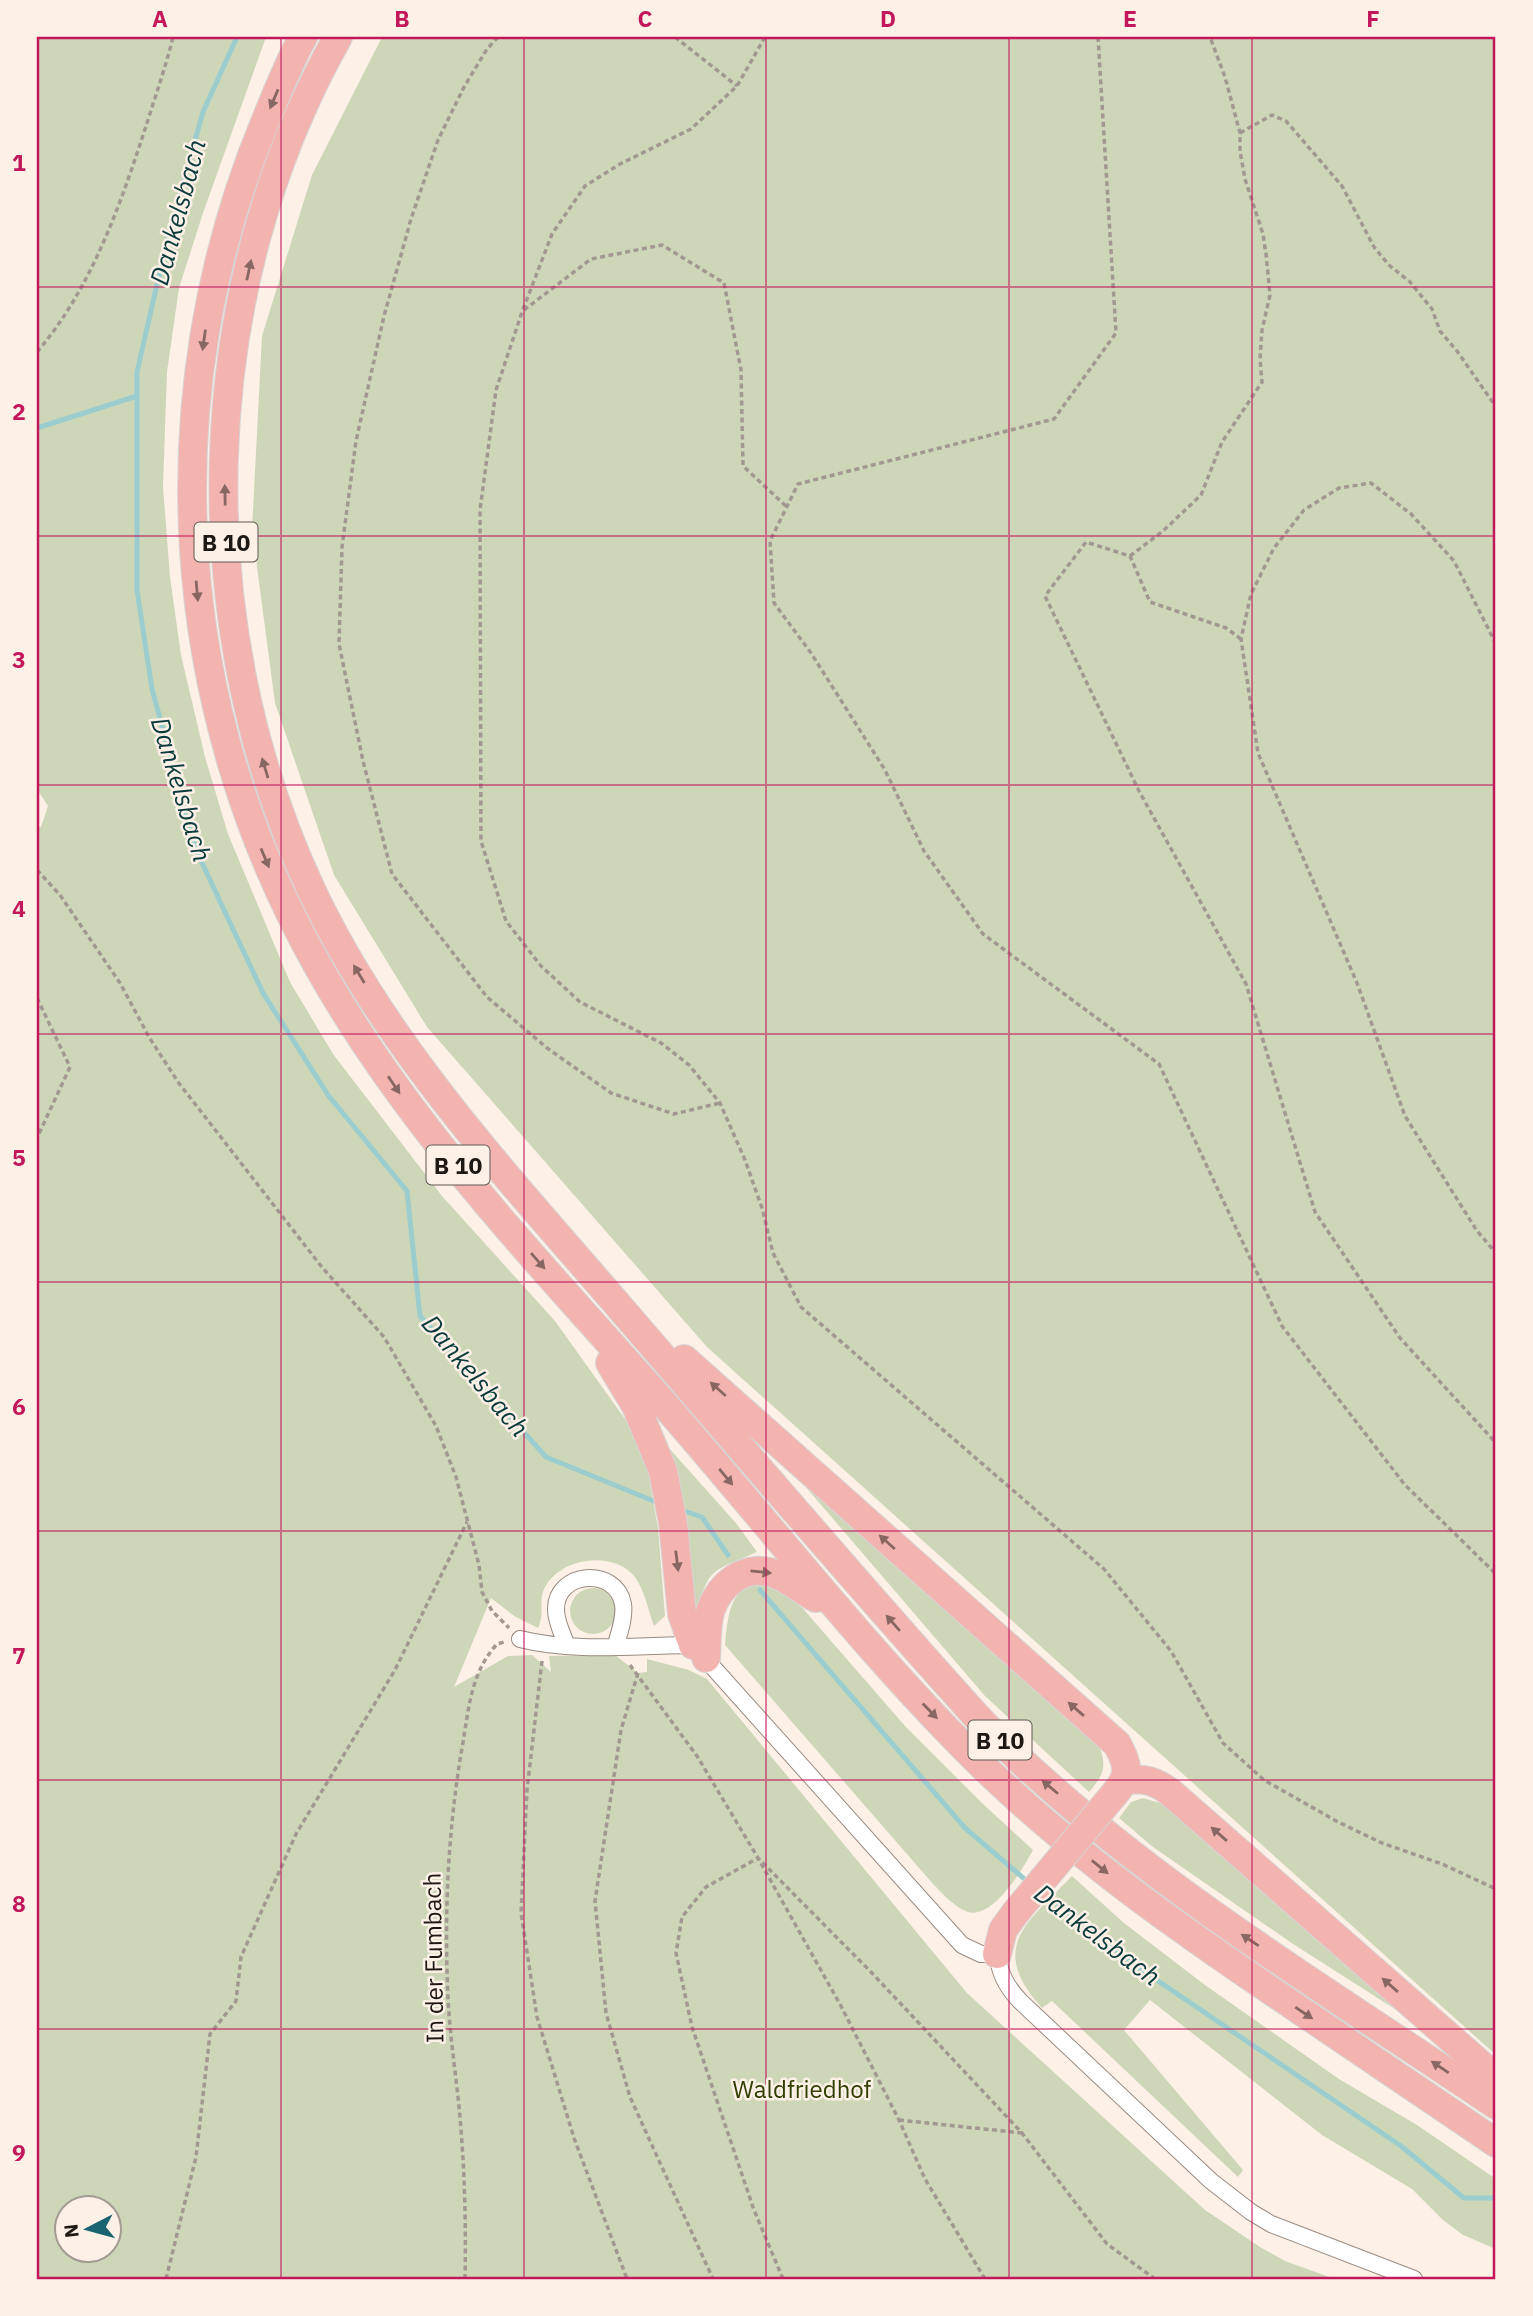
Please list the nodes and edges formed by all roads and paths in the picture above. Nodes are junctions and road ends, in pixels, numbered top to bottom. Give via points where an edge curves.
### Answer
1 (173, 37) edge
2 (303, 37) edge
3 (338, 37) edge
4 (498, 37) edge
5 (675, 37) edge
6 (765, 37) edge
7 (1098, 37) edge
8 (1210, 37) edge
9 (737, 86) junction
10 (1240, 133) junction
11 (523, 312) junction
12 (37, 352) edge
13 (1496, 407) edge
14 (787, 507) junction
15 (1130, 556) junction
16 (1241, 639) junction
17 (1496, 644) edge
18 (37, 870) edge
19 (37, 998) edge
20 (720, 1103) junction
21 (37, 1138) edge
22 (1496, 1253) edge
23 (594, 1277) junction
24 (569, 1296) junction
25 (1496, 1443) edge
26 (467, 1521) junction
27 (1496, 1574) edge
28 (834, 1607) junction
29 (520, 1639) joint
30 (497, 1644) dead end
31 (543, 1645) junction
32 (567, 1646) junction
33 (615, 1647) junction
34 (699, 1651) junction
35 (638, 1673) junction
36 (1121, 1786) junction
37 (758, 1858) junction
38 (1496, 1889) edge
39 (997, 1954) junction
40 (1496, 2078) edge
41 (1496, 2105) edge
42 (899, 2120) junction
43 (1022, 2133) junction
44 (1496, 2143) edge
45 (166, 2279) edge
46 (465, 2279) edge
47 (628, 2279) edge
48 (713, 2279) edge
49 (783, 2279) edge
50 (985, 2279) edge
51 (1155, 2279) edge
52 (1414, 2279) edge

1 - 12 path via 113,220 66,313
2 -> 24 highway, B 10 via 251,155 220,249 206,318 192,449 192,502 198,603 208,668 240,789 285,903 319,969 412,1111
23 -> 3 highway, B 10 via 394,1032 311,889 249,713 237,654 226,552 228,397 250,265 282,158
4 - 20 path via 464,87 438,140 384,316 356,441 342,547 339,644 363,761 392,874 487,997 547,1048 611,1093 674,1114
5 - 9 path
6 - 9 path
7 - 14 path via 1116,333 1054,419 798,484
8 - 10 path
9 - 11 path via 691,129 585,187 552,234
10 - 13 path via 1272,115 1286,121 1342,186 1374,247 1432,309 1440,331
10 - 15 path via 1245,179 1263,234 1270,295 1262,330 1262,382 1222,442 1201,495
11 - 14 path via 591,259 662,245 724,283 741,370 743,466
11 - 20 path via 496,390 480,510 481,841 506,921 541,966 580,1002 662,1043 689,1065
14 - 27 path via 770,541 774,603 885,769 924,851 983,934 1159,1064 1282,1326 1405,1485
15 - 16 path via 1150,602 1226,628
15 - 25 path via 1086,542 1045,596 1139,791 1246,984 1315,1212 1399,1338
16 - 17 path via 1251,594 1274,548 1304,510 1339,488 1371,483 1411,514 1454,562
16 - 22 path via 1258,752 1357,983 1405,1116 1477,1231
18 - 26 path via 60,895 120,983 185,1092 321,1266 384,1338 436,1426
19 - 21 path via 70,1067
20 - 38 path via 758,1196 773,1253 801,1307 1104,1569 1171,1651 1223,1744 1264,1780 1338,1822
36 -> 23 highway via 1125,1758 1117,1744
41 -> 23 highway, B 10 via 1236,1930 1137,1859 1038,1777 918,1651
24 -> 28 highway, B 10
24 -> 34 highway via 636,1406 654,1447 669,1494 682,1614
26 - 29 path via 482,1592 492,1611
26 - 45 path via 395,1670 296,1834 241,1957 236,2001 210,2034 196,2157
34 -> 28 highway via 723,1588 752,1570 787,1579
28 -> 44 highway, B 10 via 907,1688 1046,1824 1193,1938
29 - 31 street
30 - 46 path, In der Fumbach via 478,1670 470,1700 452,1819 447,1891 448,1997 461,2127
31 - 32 street
31 - 47 path via 527,1790 521,1913 537,2017 574,2138
32 - 33 street
32 - 33 street via 557,1620 558,1596 571,1583 587,1577 610,1584 623,1604
33 - 34 street
33 - 35 path
34 - 39 street via 962,1945 981,1954
35 - 37 path via 697,1756
35 - 48 path via 621,1730 595,1901 606,2013 630,2097
36 - 39 highway, bridge via 1003,1930
40 -> 36 highway via 1170,1792 1142,1779
37 - 42 path
37 - 43 path
37 - 49 path via 706,1888 682,1917 676,1953 692,2027 754,2210
39 - 52 street via 1000,1971 1020,2001 1231,2198 1288,2232
42 - 43 path
42 - 50 path via 925,2179
43 - 51 path via 1107,2244

